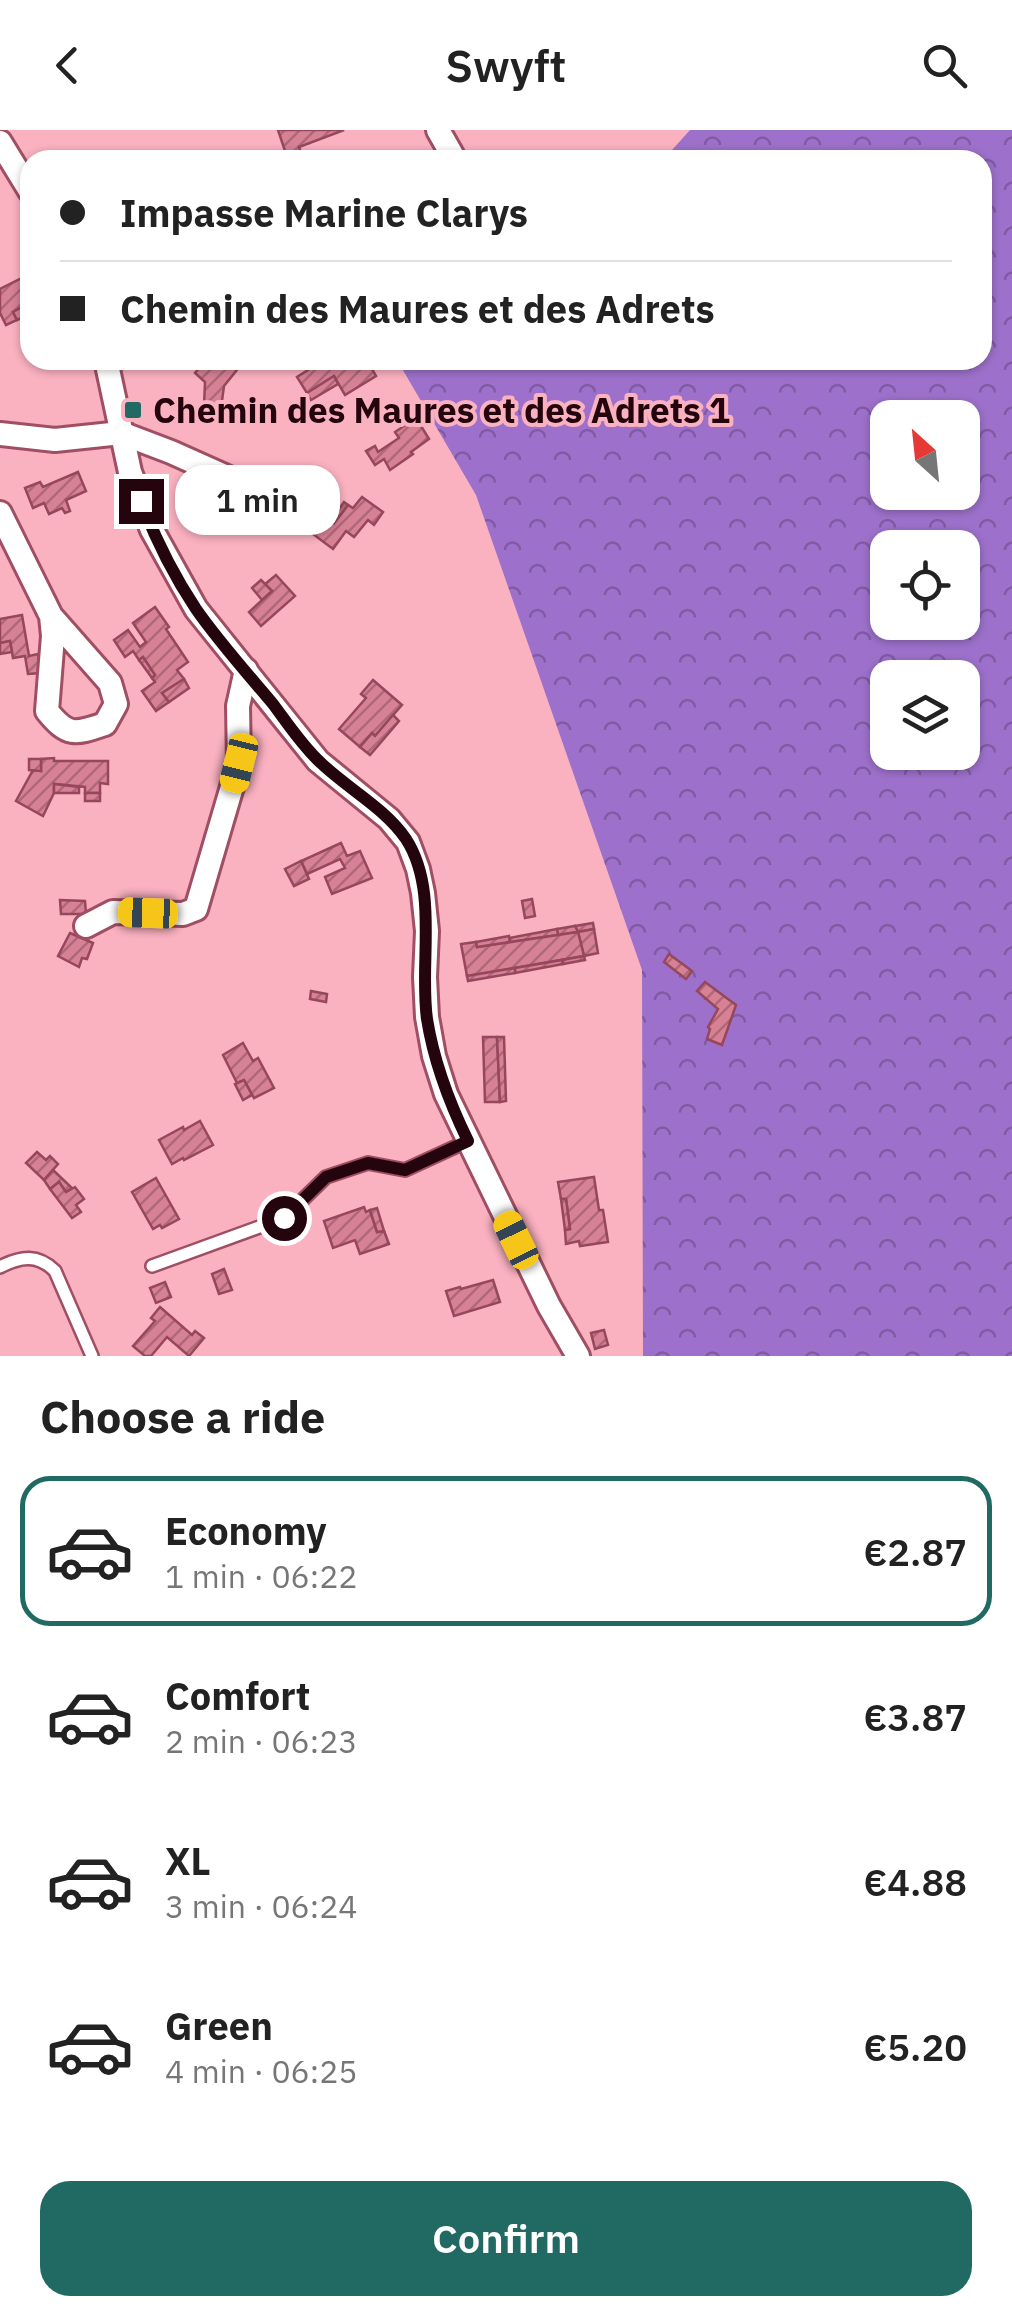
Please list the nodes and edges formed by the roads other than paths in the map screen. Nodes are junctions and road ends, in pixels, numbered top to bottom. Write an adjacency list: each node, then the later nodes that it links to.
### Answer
1 (0, 142): 2 (street)
2 (20, 175)
3 (108, 370): 4 (street)
4 (121, 432): 5 (street); 6 (street); 9 (street)
5 (0, 434)
6 (258, 491)
7 (0, 513): 8 (street)
8 (51, 616): 8 (street)
9 (246, 670): 10 (street); 11 (street)
10 (86, 926)
11 (468, 1141): 13 (lane); 15 (street)
12 (0, 1266): 14 (lane)
13 (152, 1266)
14 (92, 1356)
15 (578, 1356)

